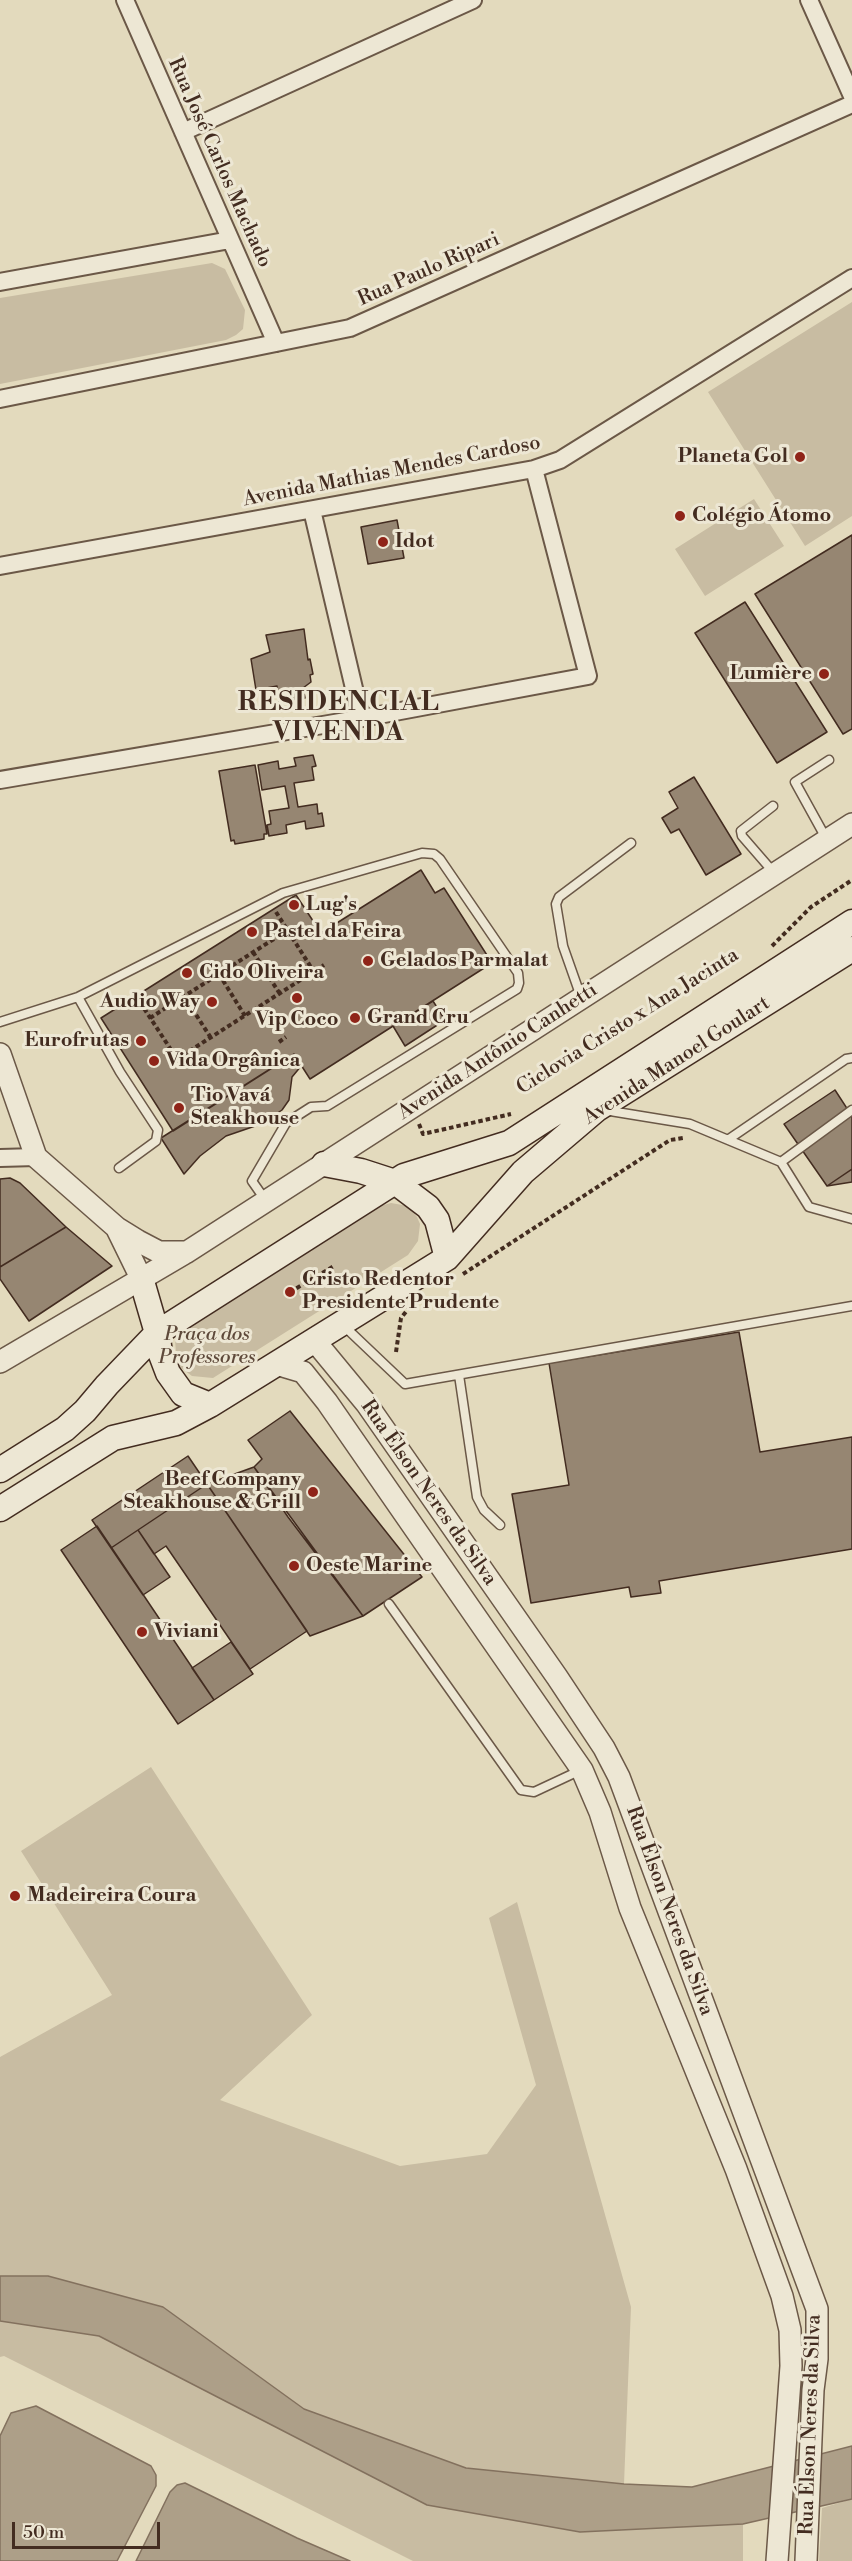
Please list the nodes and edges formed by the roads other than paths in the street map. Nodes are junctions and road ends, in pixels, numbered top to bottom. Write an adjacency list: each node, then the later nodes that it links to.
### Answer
1 (125, 0): 6 (street, Rua José Carlos Machado)
2 (473, 0): 6 (street)
3 (809, 0): 4 (street)
4 (852, 96)
5 (852, 104): 10 (street, Rua Paulo Ripari)
6 (183, 132): 7 (street, Rua José Carlos Machado)
7 (230, 240): 9 (street); 10 (street, Rua José Carlos Machado)
8 (852, 278): 12 (street, Avenida Mathias Mendes Cardoso)
9 (0, 282)
10 (276, 343): 11 (street, Rua Paulo Ripari)
11 (0, 399)
12 (534, 469): 13 (street, Avenida Mathias Mendes Cardoso); 15 (street)
13 (312, 510): 14 (street, Avenida Mathias Mendes Cardoso); 15 (street)
14 (0, 566)
15 (361, 718): 17 (street)
16 (829, 760): 20 (lane)
17 (0, 780)
18 (773, 806): 22 (lane)
19 (852, 824): 20 (street, Avenida Antônio Canhetti)
20 (827, 840): 22 (street, Avenida Antônio Canhetti)
21 (631, 843): 26 (lane)
22 (776, 874): 26 (street, Avenida Antônio Canhetti)
23 (852, 922): 38 (main road, Avenida Manoel Goulart)
24 (852, 949): 30 (main road, Avenida Manoel Goulart)
25 (78, 998): 27 (lane); 37 (lane); 39 (lane)
26 (582, 998): 36 (street, Avenida Antônio Canhetti)
27 (0, 1022)
28 (0, 1054): 33 (street)
29 (852, 1058): 32 (lane)
30 (597, 1109): 32 (lane); 43 (main road, Avenida Manoel Goulart)
31 (852, 1110): 35 (lane)
32 (729, 1139): 35 (lane)
33 (36, 1157): 34 (street); 41 (street)
34 (0, 1158)
35 (781, 1162): 40 (lane)
36 (324, 1164): 38 (main road); 39 (street, Avenida Antônio Canhetti)
37 (119, 1167)
38 (395, 1182): 43 (main road); 47 (main road, Avenida Manoel Goulart)
39 (266, 1202): 42 (street, Avenida Antônio Canhetti)
40 (852, 1219)
41 (117, 1228): 42 (street); 44 (street)
42 (187, 1252): 44 (street, Avenida Antônio Canhetti)
43 (451, 1268): 46 (main road, Avenida Manoel Goulart)
44 (141, 1278): 47 (main road); 49 (street, Avenida Antônio Canhetti)
45 (852, 1305): 51 (lane)
46 (341, 1323): 48 (main road, Avenida Manoel Goulart); 51 (lane)
47 (157, 1333): 52 (main road); 53 (main road, Avenida Manoel Goulart)
48 (314, 1340): 50 (main road, Avenida Manoel Goulart); 56 (street, Rua Élson Neres da Silva)
49 (0, 1362)
50 (276, 1364): 52 (main road, Avenida Manoel Goulart); 57 (street, Rua Élson Neres da Silva)
51 (459, 1375): 55 (lane)
52 (210, 1405): 54 (main road, Avenida Manoel Goulart)
53 (0, 1470)
54 (0, 1509)
55 (500, 1525)
56 (452, 1528): 57 (street); 61 (street, Rua Élson Neres da Silva)
57 (425, 1545): 59 (street, Rua Élson Neres da Silva)
58 (389, 1604): 59 (lane)
59 (582, 1770): 60 (street, Rua Élson Neres da Silva)
60 (777, 2561)
61 (806, 2561)

